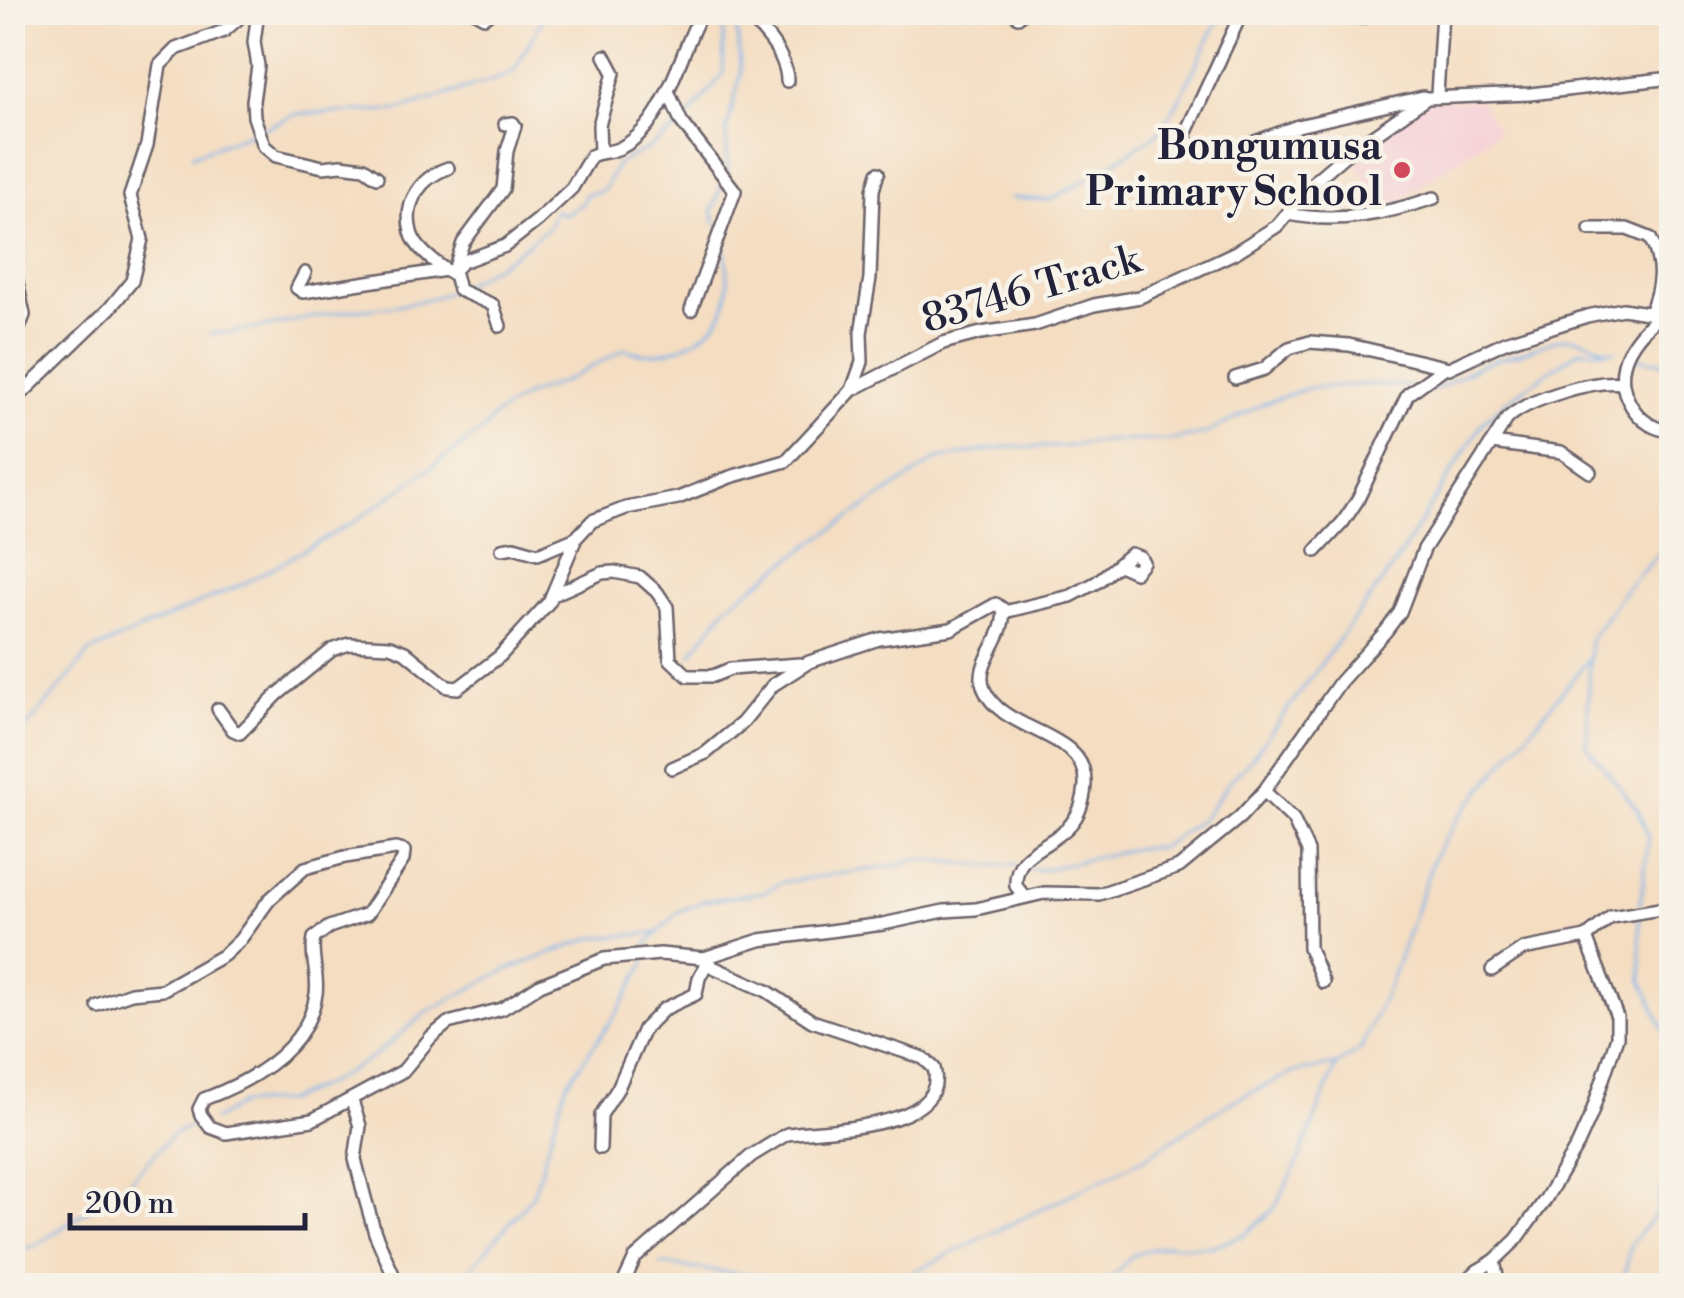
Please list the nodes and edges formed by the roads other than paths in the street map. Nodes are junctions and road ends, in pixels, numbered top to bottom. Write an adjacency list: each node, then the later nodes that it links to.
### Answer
1 (246, 12): 34 (street)
2 (258, 12): 19 (street)
3 (475, 12): 4 (street)
4 (491, 12)
5 (702, 12): 12 (street)
6 (737, 12): 11 (street)
7 (1242, 12): 13 (street)
8 (1442, 12): 13 (street)
9 (605, 56): 15 (street)
10 (1672, 78): 13 (street)
11 (787, 81)
12 (668, 91): 15 (street); 26 (street)
13 (1432, 96): 21 (street, 83746 Track)
14 (505, 124): 23 (street)
15 (600, 152): 23 (street)
16 (12, 163): 29 (street)
17 (448, 168): 23 (street)
18 (878, 173): 33 (street)
19 (377, 177)
20 (1434, 198): 21 (street)
21 (1288, 214): 33 (street, 83746 Track)
22 (1590, 229): 27 (street)
23 (451, 272): 24 (street); 28 (street)
24 (305, 273)
25 (1672, 306): 27 (street)
26 (691, 310)
27 (1655, 314): 30 (street); 32 (street)
28 (500, 326)
29 (12, 346)
30 (1444, 368): 31 (street); 40 (street)
31 (1235, 378)
32 (1621, 383): 35 (street); 36 (street)
33 (852, 390): 38 (street, 83746 Track)
34 (12, 403)
35 (1672, 432)
36 (1492, 442): 37 (street); 47 (street)
37 (1590, 472)
38 (576, 538): 39 (street, 83746 Track); 42 (street)
39 (502, 549)
40 (1316, 551)
41 (1118, 565): 43 (street)
42 (552, 595): 44 (street); 45 (street)
43 (1004, 612): 44 (street); 48 (street)
44 (804, 664): 46 (street)
45 (218, 709)
46 (672, 768)
47 (1264, 792): 48 (street); 53 (street)
48 (1024, 896): 51 (street)
49 (1672, 907): 50 (street)
50 (1586, 937): 52 (street); 57 (street)
51 (706, 961): 55 (street); 56 (street); 59 (street)
52 (1492, 970)
53 (1322, 982)
54 (97, 1005): 55 (street)
55 (352, 1101): 58 (street)
56 (600, 1148)
57 (1494, 1261): 60 (street); 61 (street)
58 (398, 1286)
59 (622, 1286)
60 (1461, 1286)
61 (1499, 1286)

